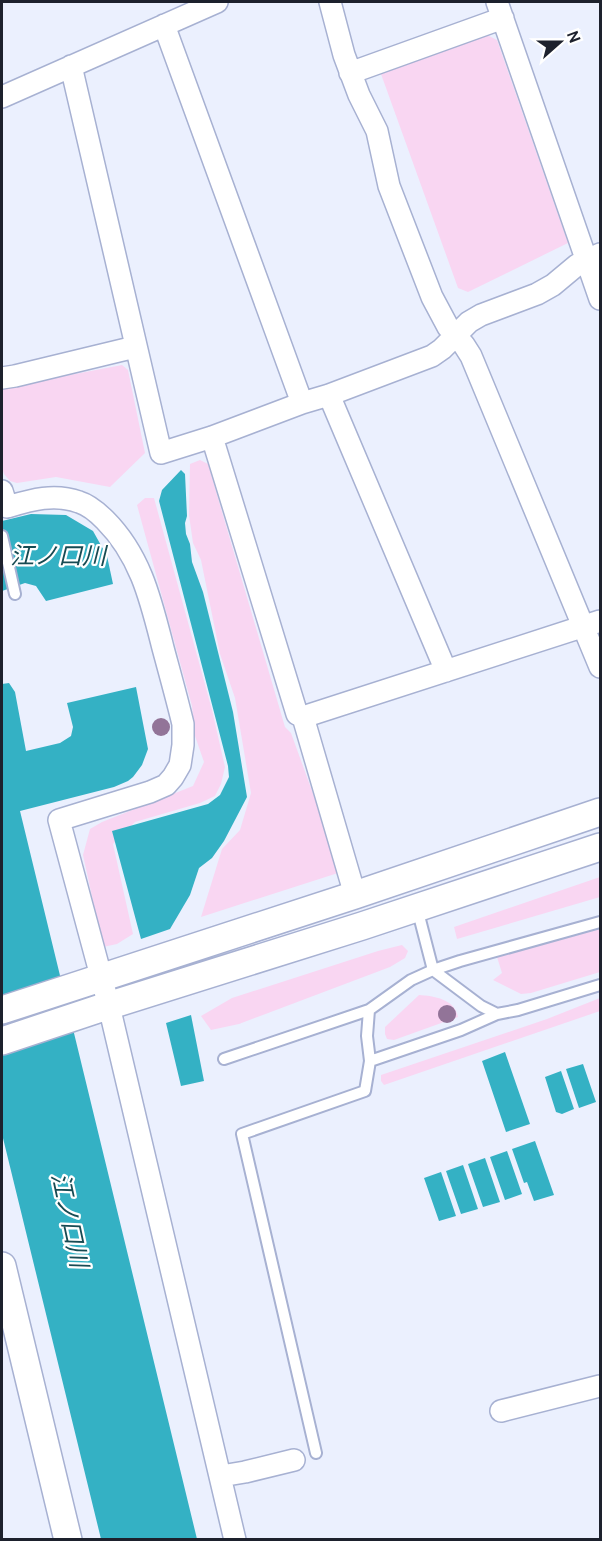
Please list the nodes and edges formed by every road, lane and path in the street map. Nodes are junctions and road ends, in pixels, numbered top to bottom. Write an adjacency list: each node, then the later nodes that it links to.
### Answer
1 (218, 2): 4 (street)
2 (330, 2): 6 (street)
3 (500, 10): 6 (street); 8 (street)
4 (165, 25): 5 (street); 14 (street)
5 (71, 66): 7 (street); 11 (street)
6 (350, 73): 10 (street)
7 (2, 97)
8 (594, 257): 9 (street); 10 (street)
9 (600, 300)
10 (455, 335): 13 (street); 19 (street)
11 (135, 347): 12 (street); 15 (street)
12 (2, 378)
13 (329, 395): 14 (street); 21 (street)
14 (302, 403): 15 (street)
15 (212, 436): 22 (street)
16 (3, 502): 29 (street)
17 (2, 536): 18 (lane)
18 (15, 594)
19 (592, 624): 20 (street); 21 (street)
20 (600, 667)
21 (446, 671): 22 (street)
22 (303, 717): 25 (street)
23 (600, 812): 25 (street)
24 (600, 847): 26 (street)
25 (355, 895): 29 (street)
26 (417, 907): 28 (lane); 31 (street)
27 (600, 922): 28 (lane)
28 (433, 970): 33 (lane); 34 (lane)
29 (96, 979): 31 (street); 32 (street)
30 (600, 985): 34 (lane)
31 (103, 1008): 35 (street); 44 (street)
32 (2, 1010)
33 (369, 1010): 36 (lane); 37 (lane)
34 (497, 1014): 37 (lane)
35 (2, 1041)
36 (224, 1059)
37 (370, 1062): 42 (lane)
38 (2, 1266): 39 (street)
39 (7, 1310): 45 (street)
40 (600, 1386): 41 (street)
41 (501, 1410)
42 (316, 1453)
43 (294, 1460): 44 (street)
44 (221, 1476): 46 (street)
45 (68, 1539)
46 (235, 1539)

